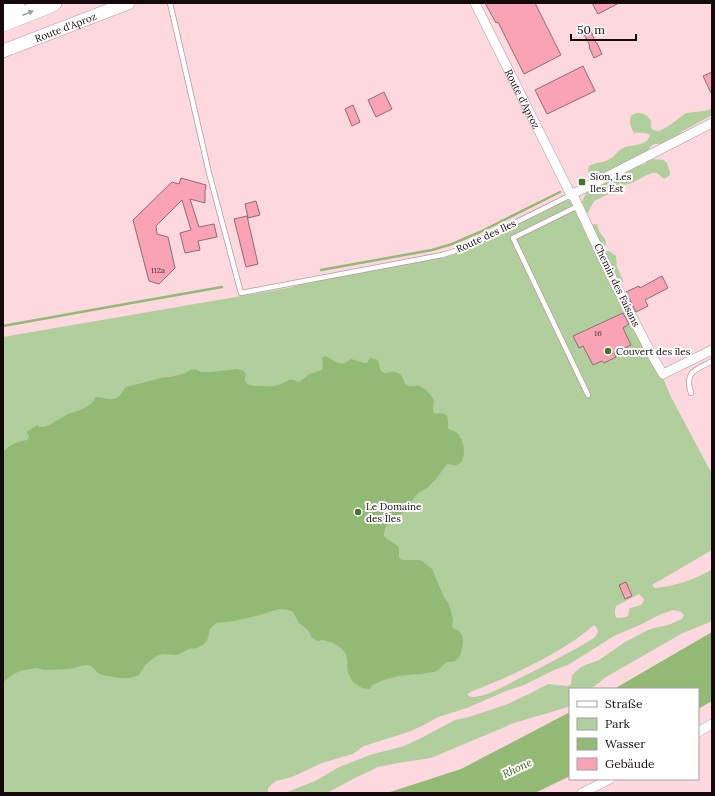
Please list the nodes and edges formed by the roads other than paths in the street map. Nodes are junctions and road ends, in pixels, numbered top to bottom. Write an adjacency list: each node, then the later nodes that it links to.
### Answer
1 (16, 3): 6 (highway)
2 (53, 3): 7 (highway, one-way to 2)
3 (128, 3): 8 (street, Route d'Aproz)
4 (170, 3): 10 (lane, Route des Iles)
5 (475, 3): 10 (street, Route d'Aproz)
6 (3, 8)
7 (3, 23)
8 (3, 51)
9 (712, 123): 10 (street, Route des Iles)
10 (572, 195): 11 (street, Chemin des Faisans)
11 (578, 206): 12 (street, Chemin des Faisans); 15 (lane)
12 (712, 350)
13 (712, 361): 14 (lane)
14 (691, 393)
15 (588, 395)
16 (712, 724): 17 (street)
17 (699, 731)
18 (608, 780): 19 (street)
19 (582, 793)

